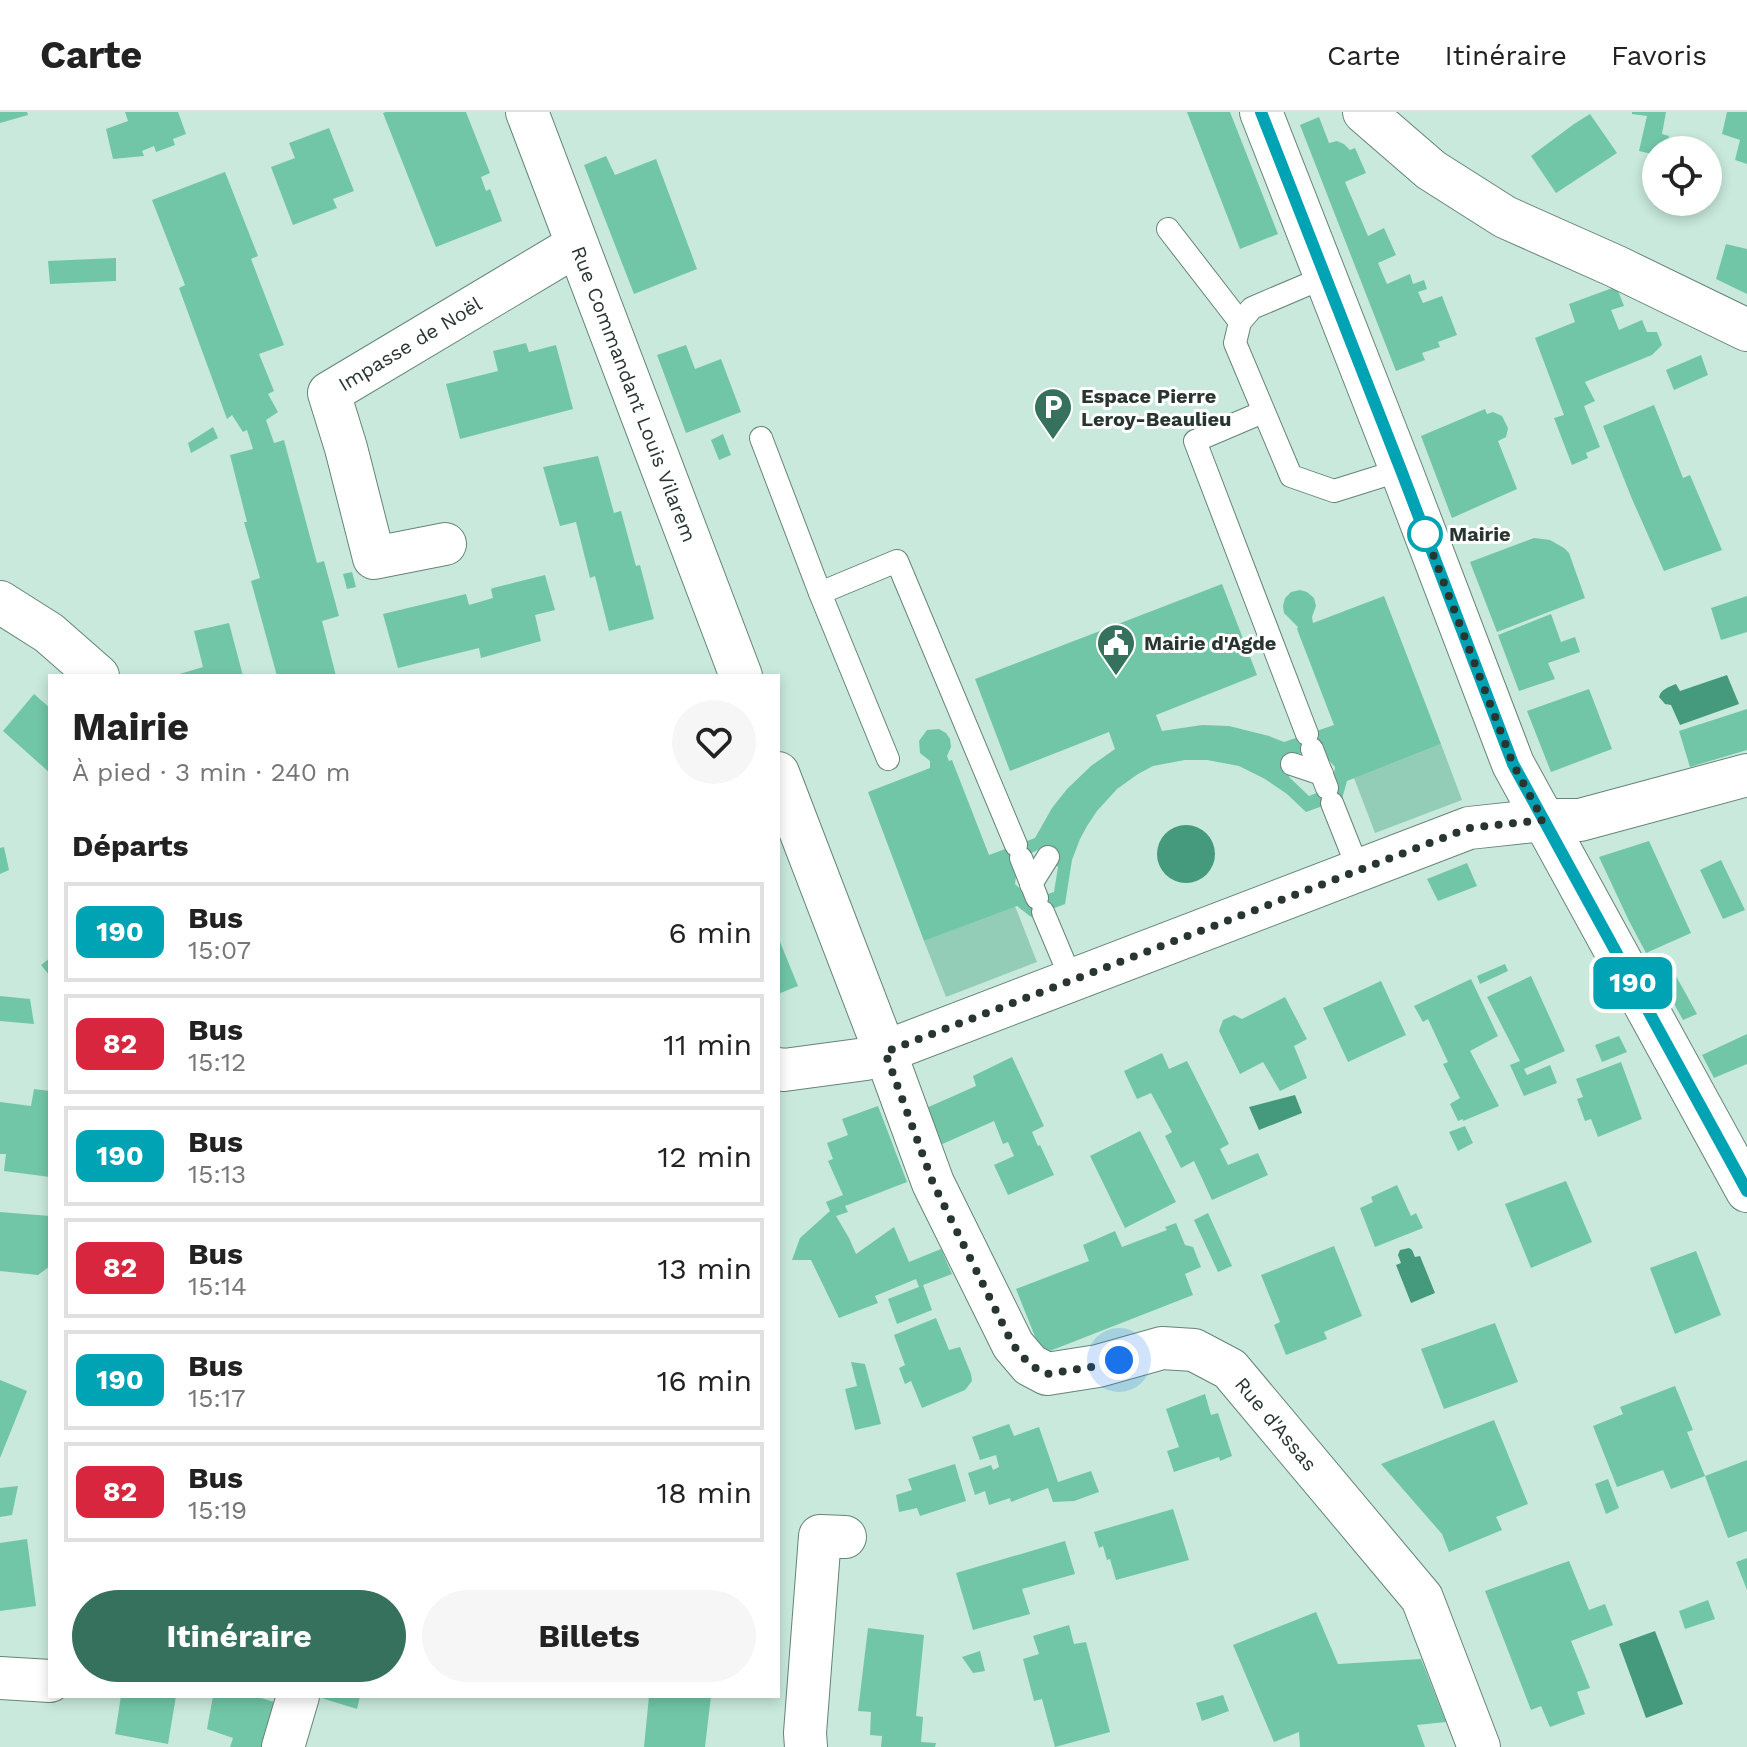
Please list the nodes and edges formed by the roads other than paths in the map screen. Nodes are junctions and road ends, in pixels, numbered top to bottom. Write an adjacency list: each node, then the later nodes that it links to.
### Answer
1 (527, 112): 5 (street, Rue Commandant Louis Vilarem)
2 (1261, 112): 6 (street)
3 (1364, 112): 8 (street)
4 (1168, 229): 7 (lane)
5 (577, 245): 12 (street, Impasse de Noël); 16 (street, Rue Commandant Louis Vilarem)
6 (1325, 277): 7 (lane); 11 (street)
7 (1240, 322): 9 (lane)
8 (1747, 330)
9 (1263, 412): 11 (lane); 21 (lane)
10 (761, 438): 13 (lane)
11 (1401, 470): 22 (street)
12 (445, 544)
13 (820, 593): 17 (lane); 25 (lane)
14 (0, 602): 15 (street)
15 (96, 674)
16 (740, 674)
17 (888, 759)
18 (1292, 764): 21 (lane)
19 (1747, 775): 22 (street)
20 (780, 778): 27 (street)
21 (1327, 788): 24 (lane)
22 (1543, 820): 24 (street); 29 (street)
23 (1048, 857): 25 (lane)
24 (1359, 871): 26 (street)
25 (1037, 898): 26 (lane)
26 (1072, 981): 27 (street)
27 (885, 1052): 28 (street); 36 (street, Rue d'Assas)
28 (780, 1069)
29 (1747, 1191)
30 (845, 1537): 35 (street)
31 (0, 1678): 32 (street)
32 (48, 1681)
33 (297, 1698): 34 (street)
34 (283, 1747)
35 (806, 1747)
36 (1479, 1747)

